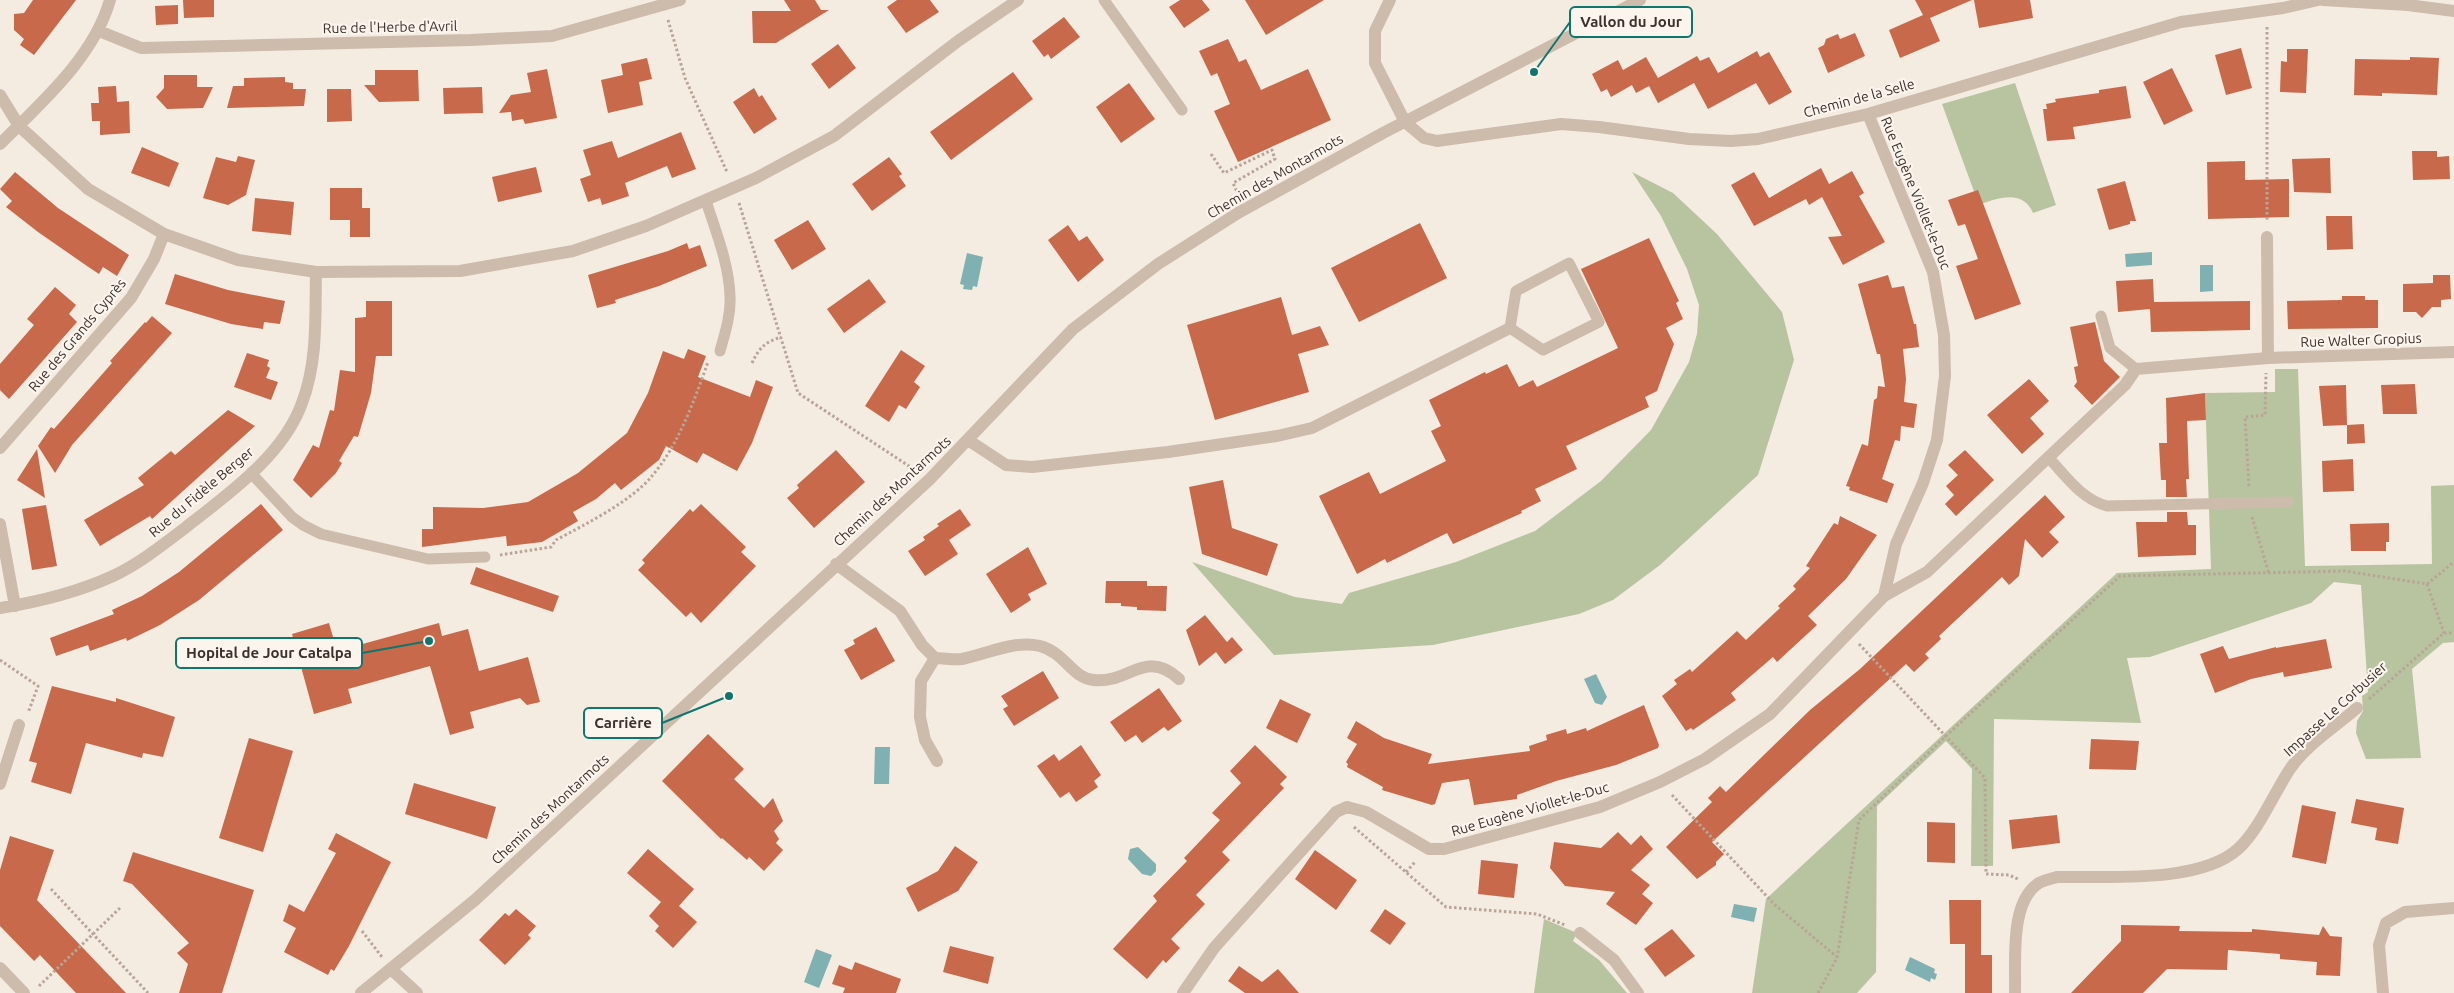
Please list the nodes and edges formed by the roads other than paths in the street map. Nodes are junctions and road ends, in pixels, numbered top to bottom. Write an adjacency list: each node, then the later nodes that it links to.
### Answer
1 (110, 0): 10 (street)
2 (680, 0): 10 (street, Rue de l'Herbe d'Avril)
3 (1018, 0): 17 (street)
4 (1104, 0): 12 (lane)
5 (1390, 0): 14 (street)
6 (1640, 0): 14 (street, Chemin des Montarmots)
7 (2318, 0): 13 (street, Chemin de la Selle)
8 (2323, 0): 9 (street)
9 (2454, 11)
10 (99, 31): 15 (street)
11 (0, 95): 15 (street)
12 (1182, 110)
13 (1868, 114): 14 (street, Chemin de la Selle); 35 (street, Rue Eugène Viollet-le-Duc)
14 (1405, 122): 27 (street, Chemin des Montarmots)
15 (19, 126): 16 (street); 18 (street)
16 (0, 144)
17 (706, 201): 20 (street); 23 (lane)
18 (164, 234): 20 (street); 28 (street, Rue des Grands Cyprès)
19 (2267, 237): 25 (street)
20 (316, 272): 30 (street, Rue du Fidèle Berger)
21 (2101, 316): 26 (lane)
22 (1510, 328): 22 (lane); 27 (street, Chemin des Montarmots)
23 (720, 350)
24 (2454, 352): 25 (street, Rue Walter Gropius)
25 (2266, 358): 26 (street, Rue Walter Gropius)
26 (2136, 369): 29 (street)
27 (968, 440): 34 (street, Chemin des Montarmots)
28 (0, 448)
29 (2048, 457): 31 (lane); 35 (street)
30 (251, 473): 33 (lane); 36 (street, Rue du Fidèle Berger)
31 (2289, 502)
32 (0, 524): 36 (street)
33 (485, 557)
34 (836, 564): 38 (street, Chemin des Montarmots); 47 (street, Chemin des Montarmots)
35 (1884, 596): 51 (street, Rue Eugène Viollet-le-Duc)
36 (15, 606): 37 (street, Rue du Fidèle Berger)
37 (0, 608)
38 (935, 658): 39 (street); 42 (street)
39 (1179, 679)
40 (2358, 708): 53 (street, Impasse Le Corbusier)
41 (19, 725): 43 (street)
42 (937, 761)
43 (0, 784)
44 (2454, 908): 54 (street)
45 (1580, 933): 52 (street)
46 (0, 968): 48 (street)
47 (391, 969): 49 (street, Chemin des Montarmots); 50 (street)
48 (24, 993)
49 (361, 993)
50 (417, 993)
51 (1183, 993)
52 (1638, 993)
53 (2015, 993)
54 (2382, 993)

